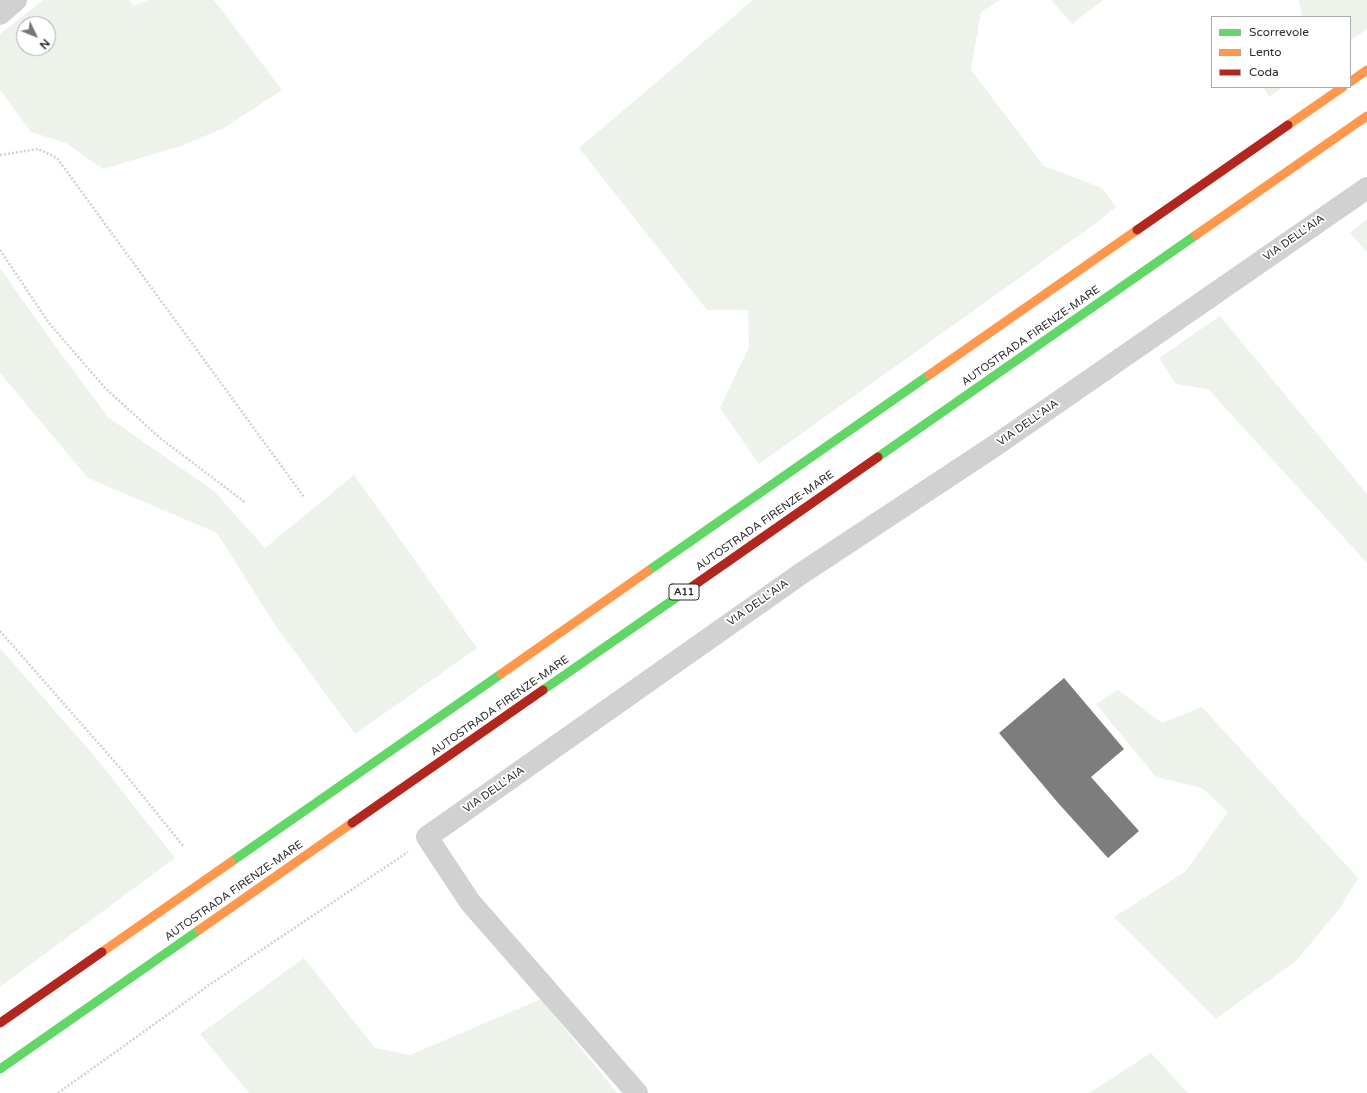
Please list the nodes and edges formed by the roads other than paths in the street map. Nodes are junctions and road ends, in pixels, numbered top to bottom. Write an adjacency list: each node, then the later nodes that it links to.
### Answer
1 (16, 0): 2 (street)
2 (0, 14)
3 (1367, 70): 4 (highway)
4 (1351, 81)
5 (1342, 88): 8 (highway)
6 (1367, 116): 9 (highway, AUTOSTRADA FIRENZE-MARE / A11)
7 (1367, 188): 10 (street, VIA DELL'AIA)
8 (0, 1023)
9 (0, 1069)
10 (638, 1093)

